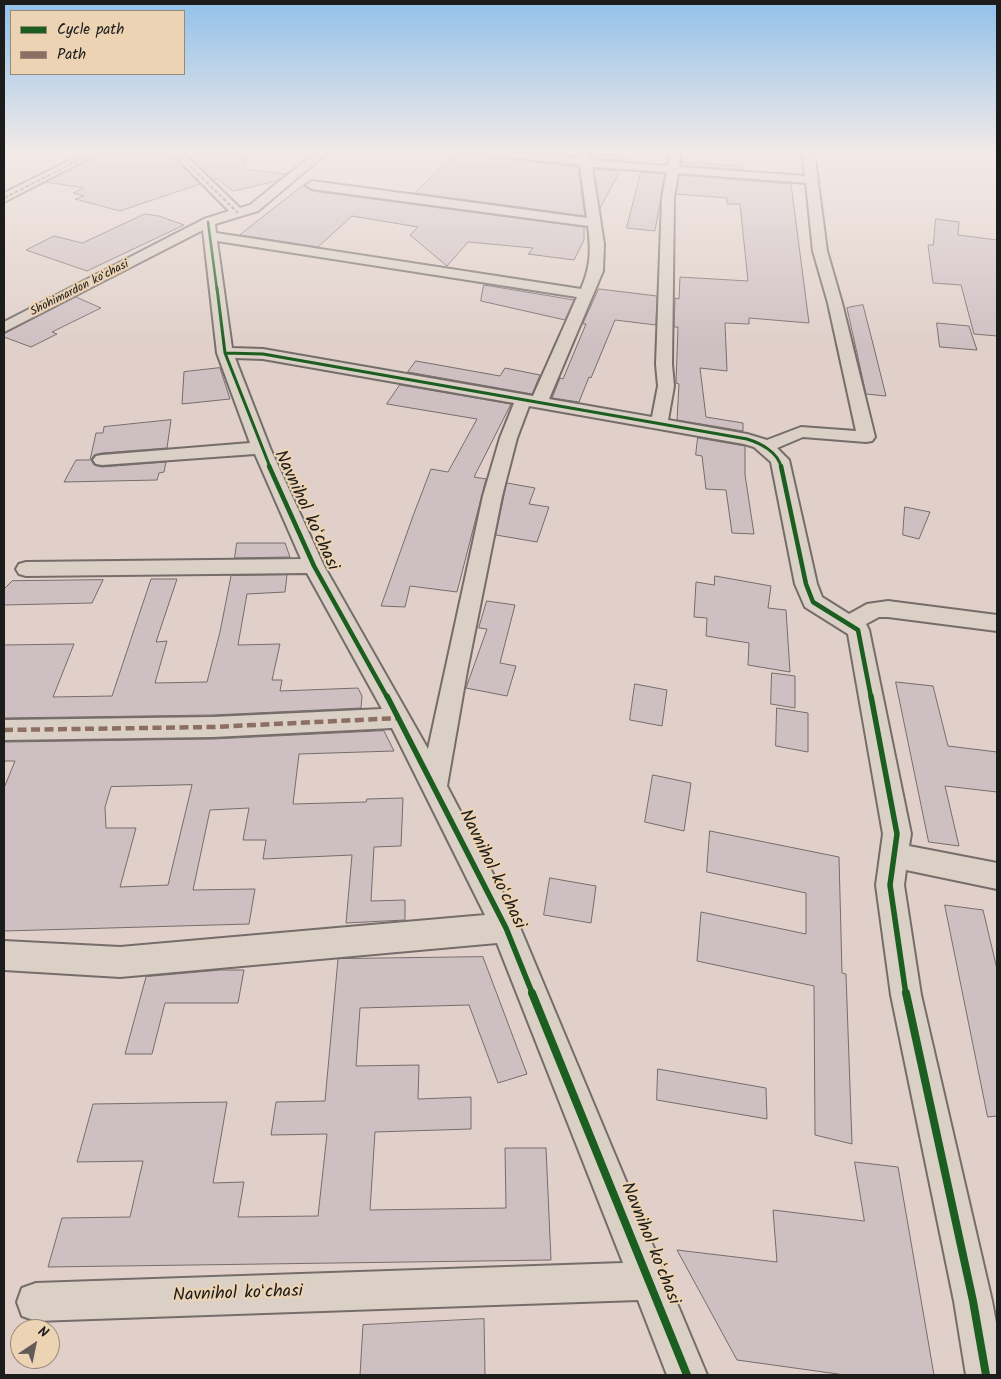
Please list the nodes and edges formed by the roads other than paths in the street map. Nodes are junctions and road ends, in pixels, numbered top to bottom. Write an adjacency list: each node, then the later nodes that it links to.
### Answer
1 (232, 216): 7 (street, Shohimardon koʻchasi)
2 (545, 216): 6 (street)
3 (594, 216): 6 (street)
4 (668, 216): 12 (street)
5 (816, 216): 13 (street)
6 (595, 223): 8 (street)
7 (209, 229): 8 (street); 9 (street, Shohimardon koʻchasi); 10 (street)
8 (587, 294): 11 (street)
9 (4, 328)
10 (225, 353): 11 (street); 14 (street)
11 (530, 402): 12 (street); 22 (street)
12 (659, 424): 13 (street)
13 (765, 447): 19 (street)
14 (261, 448): 15 (street, Navnihol koʻchasi); 16 (street, Navnihol koʻchasi)
15 (102, 460)
16 (314, 566): 17 (street, Navnihol koʻchasi); 20 (street, Navnihol koʻchasi)
17 (26, 569)
18 (997, 623): 19 (street)
19 (848, 624): 23 (street)
20 (399, 718): 21 (street); 22 (street, Navnihol koʻchasi)
21 (4, 730)
22 (434, 786): 25 (street, Navnihol koʻchasi)
23 (895, 855): 24 (street); 29 (street)
24 (997, 876)
25 (506, 928): 26 (street, Navnihol koʻchasi); 27 (street, Navnihol koʻchasi)
26 (4, 956)
27 (649, 1281): 28 (street, Navnihol koʻchasi); 30 (street, Navnihol koʻchasi)
28 (36, 1302)
29 (987, 1328): 31 (street)
30 (688, 1375)
31 (986, 1375)

